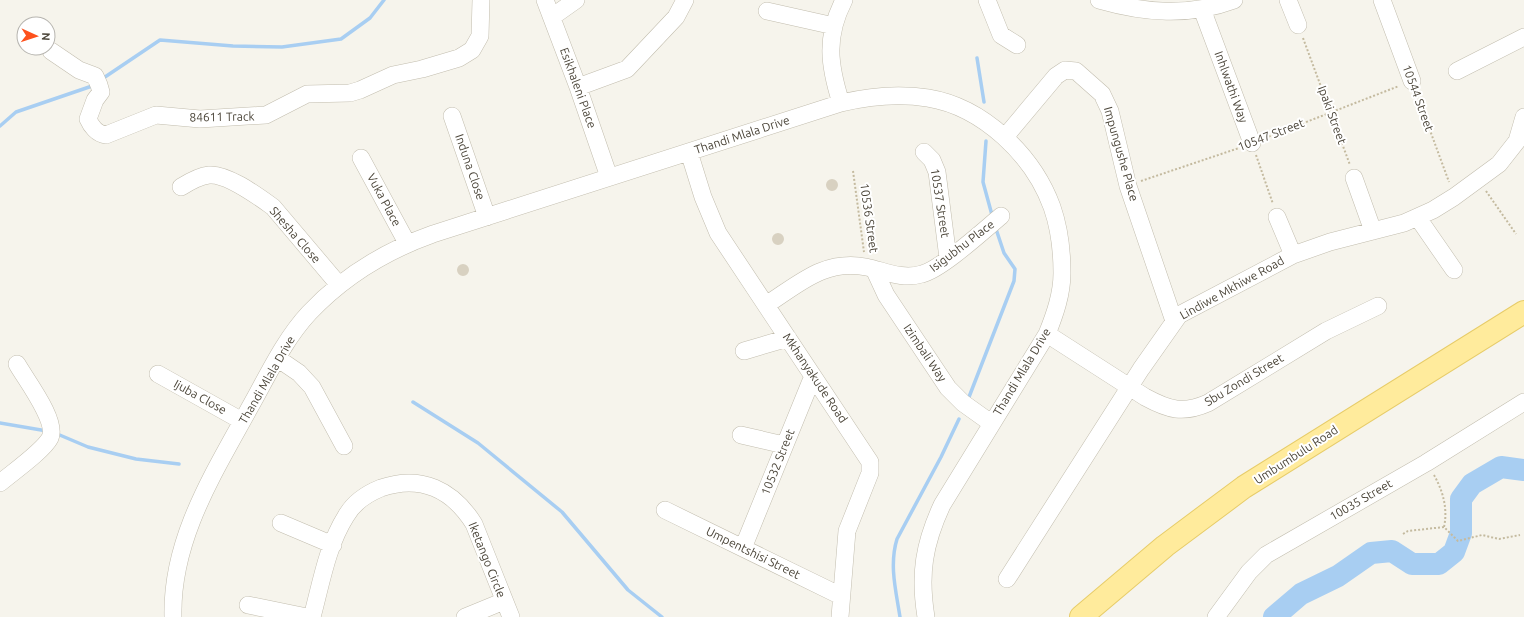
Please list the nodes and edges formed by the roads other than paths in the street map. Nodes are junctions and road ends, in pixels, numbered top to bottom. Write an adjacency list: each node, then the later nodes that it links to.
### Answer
1 (481, 0): 18 (street, 84611 Track)
2 (545, 0): 13 (street, Esikhaleni Place)
3 (576, 0): 13 (street)
4 (685, 0): 21 (street)
5 (844, 0): 14 (street)
6 (987, 0): 17 (street)
7 (1099, 0): 11 (street)
8 (1234, 0): 11 (street)
9 (1288, 0): 15 (street)
10 (1382, 0): 20 (street, 10544 Street)
11 (1202, 9): 26 (street, Inhlwathi Way)
12 (767, 11): 14 (street)
13 (552, 17): 21 (street, Esikhaleni Place)
14 (834, 26): 22 (street)
15 (1298, 26)
16 (1524, 37): 19 (street)
17 (1017, 45)
18 (56, 54)
19 (1457, 71)
20 (1412, 81)
21 (578, 87): 31 (street, Esikhaleni Place)
22 (841, 103): 25 (street, Thandi Mlala Drive); 28 (street, Thandi Mlala Drive)
23 (452, 116): 35 (street, Induna Close)
24 (1524, 117): 27 (street, Lindiwe Mkhiwe Road)
25 (1005, 137): 48 (street, Impungushe Place); 49 (street, Thandi Mlala Drive)
26 (1252, 143)
27 (1520, 143): 37 (street, Lindiwe Mkhiwe Road)
28 (689, 152): 31 (street, Thandi Mlala Drive); 45 (street, Mkhanyakude Road)
29 (924, 152): 41 (street, 10537 Street)
30 (361, 158): 39 (street, Vuka Place)
31 (610, 177): 35 (street, Thandi Mlala Drive)
32 (1354, 178): 38 (street)
33 (180, 187): 44 (street, Shesha Close)
34 (1001, 216): 41 (street, Isigubhu Place)
35 (487, 217): 39 (street, Thandi Mlala Drive)
36 (1277, 217): 40 (street)
37 (1418, 218): 38 (street, Lindiwe Mkhiwe Road); 43 (street)
38 (1373, 231): 40 (street, Lindiwe Mkhiwe Road)
39 (407, 243): 44 (street, Thandi Mlala Drive)
40 (1293, 255): 48 (street, Lindiwe Mkhiwe Road)
41 (948, 258): 42 (street, Isigubhu Place)
42 (870, 268): 45 (street, Isigubhu Place); 59 (street, Izimbali Way)
43 (1454, 270)
44 (339, 285): 52 (street, Thandi Mlala Drive)
45 (766, 305): 50 (street, Mkhanyakude Road)
46 (1378, 306): 56 (street, Sbu Zondi Street)
47 (1524, 312): 79 (main road, Umbumbulu Road)
48 (1174, 321): 56 (street, Lindiwe Mkhiwe Road)
49 (1047, 334): 56 (street, Sbu Zondi Street); 59 (street, Thandi Mlala Drive)
50 (788, 338): 51 (street); 55 (street, Mkhanyakude Road)
51 (744, 351)
52 (277, 358): 58 (street, Thandi Mlala Drive); 62 (street)
53 (17, 364): 63 (street)
54 (158, 374): 58 (street, Ijuba Close)
55 (813, 376): 61 (street, 10532 Street); 69 (street, Mkhanyakude Road)
56 (1130, 388): 68 (street, Lindiwe Mkhiwe Road)
57 (1524, 402): 80 (street, 10035 Street)
58 (242, 421): 72 (street, Thandi Mlala Drive)
59 (991, 423): 78 (street, Thandi Mlala Drive)
60 (741, 435): 61 (street)
61 (784, 445): 67 (street, 10532 Street)
62 (344, 446)
63 (0, 483)
64 (665, 510): 67 (street, Umpentshisi Street)
65 (280, 522): 66 (street)
66 (333, 545): 70 (street, Iketango Circle); 74 (street, Iketango Circle)
67 (743, 548): 69 (street, Umpentshisi Street)
68 (1007, 579)
69 (841, 596): 77 (street, Mkhanyakude Road)
70 (504, 601): 75 (street); 76 (street, Iketango Circle)
71 (248, 605): 73 (street)
72 (173, 617)
73 (307, 617)
74 (312, 617)
75 (465, 617)
76 (511, 617)
77 (840, 617)
78 (926, 617)
79 (1081, 617)
80 (1216, 617)

